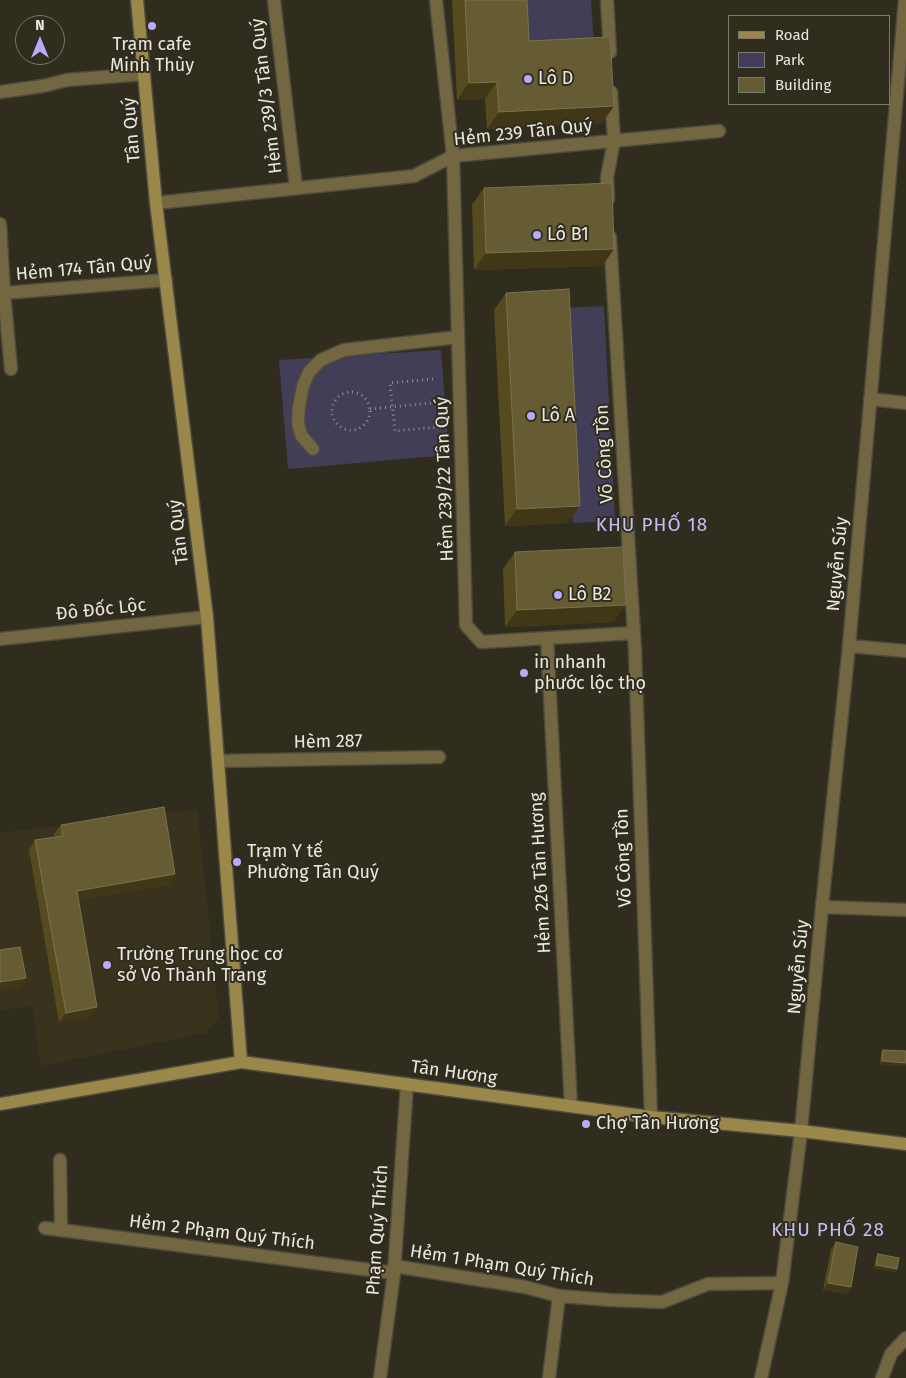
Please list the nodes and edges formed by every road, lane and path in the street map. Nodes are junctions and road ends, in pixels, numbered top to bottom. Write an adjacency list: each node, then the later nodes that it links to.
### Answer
1 (138, 0): 8 (street, Tân Quý)
2 (274, 0): 13 (street, Hẻm 239/3 Tân Quý)
3 (436, 0): 12 (street)
4 (607, 0): 11 (street)
5 (905, 0): 6 (street, Nguyễn Súy)
6 (903, 52): 7 (street, Nguyễn Súy)
7 (894, 72): 23 (street, Nguyễn Súy)
8 (144, 74): 9 (street); 14 (street, Tân Quý)
9 (0, 92)
10 (719, 131): 11 (street, Hẻm 239 Tân Quý)
11 (614, 141): 12 (street, Hẻm 239 Tân Quý); 15 (street)
12 (453, 156): 13 (street, Hẻm 239 Tân Quý); 20 (street, Hẻm 239/22 Tân Quý)
13 (296, 188): 14 (street, Hẻm 239 Tân Quý)
14 (156, 203): 18 (street, Tân Quý)
15 (608, 207)
16 (0, 224): 19 (street, Hẻm 174 Tân Quý)
17 (610, 227): 31 (street, Võ Công Tồn)
18 (166, 280): 19 (street, Hẻm 174 Tân Quý); 30 (street, Tân Quý)
19 (4, 293): 21 (street, Hẻm 174 Tân Quý)
20 (458, 337): 24 (street, Hẻm 239/22 Tân Quý); 29 (street)
21 (11, 369)
22 (433, 380): 26 (path)
23 (870, 399): 25 (street); 34 (street, Nguyễn Súy)
24 (460, 400): 26 (path); 32 (street, Hẻm 239/22 Tân Quý)
25 (906, 403)
26 (392, 407): 27 (path); 28 (path)
27 (370, 409): 27 (path)
28 (438, 427)
29 (313, 449)
30 (206, 616): 33 (street, Đô Đốc Lộc); 37 (street, Tân Quý)
31 (634, 634): 32 (street, Hẻm 239/22 Tân Quý); 44 (street, Võ Công Tồn)
32 (547, 638): 43 (street, Hẻm 226 Tân Hương)
33 (0, 639)
34 (849, 646): 35 (street); 38 (street, Nguyễn Súy)
35 (906, 651)
36 (439, 757): 37 (street, Hèm 287)
37 (218, 761): 40 (street, Tân Quý)
38 (822, 907): 39 (street); 45 (street, Nguyễn Súy)
39 (906, 910)
40 (241, 1062): 41 (street, Tân Hương); 42 (street, Tân Hương)
41 (407, 1084): 43 (street, Tân Hương); 50 (street, Phạm Quý Thích)
42 (0, 1104)
43 (571, 1106): 44 (street, Tân Hương)
44 (651, 1117): 45 (street, Tân Hương)
45 (801, 1131): 46 (street, Tân Hương); 51 (street, Nguyễn Súy)
46 (906, 1144)
47 (60, 1160): 49 (street)
48 (45, 1228): 49 (street, Hẻm 2 Phạm Quý Thích)
49 (61, 1230): 50 (street, Hẻm 2 Phạm Quý Thích)
50 (394, 1270): 52 (street, Hẻm 1 Phạm Quý Thích); 54 (street, Phạm Quý Thích)
51 (782, 1283): 52 (street, Hẻm 1 Phạm Quý Thích); 56 (street, Nguyễn Súy)
52 (558, 1296): 55 (street)
53 (906, 1338): 57 (street)
54 (380, 1378)
55 (549, 1378)
56 (761, 1378)
57 (882, 1378)

